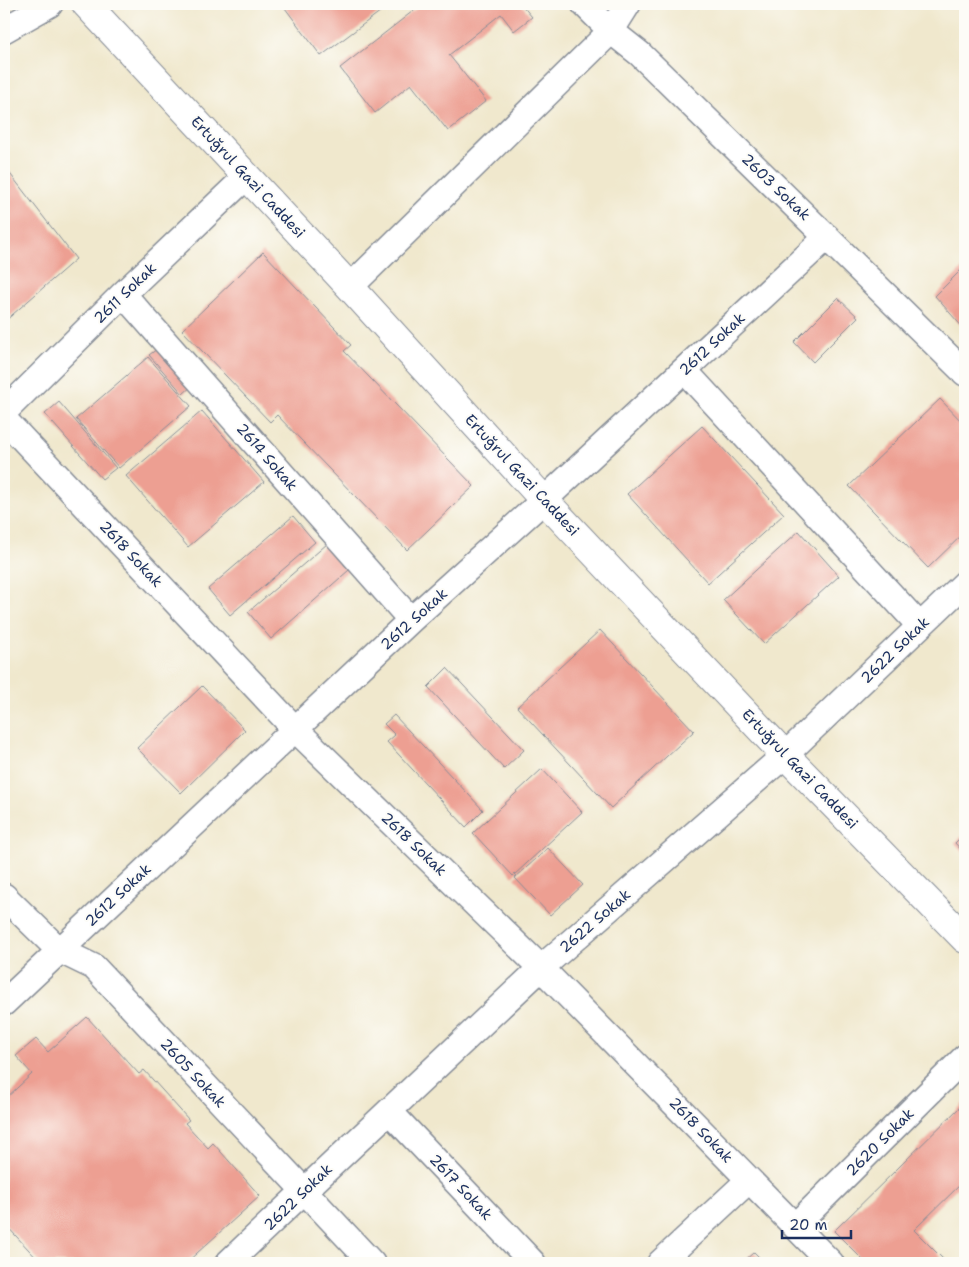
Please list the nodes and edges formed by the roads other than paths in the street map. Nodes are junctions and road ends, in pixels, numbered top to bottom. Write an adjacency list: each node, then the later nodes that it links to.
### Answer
1 (50, 4): 5 (street)
2 (86, 4): 7 (main road, Ertuğrul Gazi Caddesi)
3 (584, 4): 6 (street, 2603 Sokak)
4 (628, 4): 6 (street)
5 (4, 30)
6 (611, 31): 8 (street, 2603 Sokak); 9 (street)
7 (247, 176): 9 (main road, Ertuğrul Gazi Caddesi); 10 (street, 2611 Sokak)
8 (827, 238): 11 (street, 2612 Sokak); 12 (street, 2603 Sokak)
9 (350, 287): 15 (main road, Ertuğrul Gazi Caddesi)
10 (123, 294): 13 (street, 2611 Sokak); 17 (street, 2614 Sokak)
11 (684, 370): 15 (street, 2612 Sokak); 18 (street)
12 (965, 373)
13 (4, 412)
14 (4, 419): 19 (street, 2618 Sokak)
15 (544, 500): 17 (street, 2612 Sokak); 20 (main road, Ertuğrul Gazi Caddesi)
16 (965, 583): 18 (street, 2622 Sokak)
17 (411, 620): 19 (street, 2612 Sokak)
18 (920, 626): 20 (street, 2622 Sokak)
19 (295, 728): 23 (street, 2612 Sokak); 24 (street, 2618 Sokak)
20 (785, 755): 22 (main road, Ertuğrul Gazi Caddesi); 24 (street, 2622 Sokak)
21 (4, 896): 23 (street, 2605 Sokak)
22 (965, 939)
23 (59, 950): 25 (street, 2612 Sokak); 29 (street, 2605 Sokak)
24 (541, 968): 27 (street, 2622 Sokak); 28 (street, 2618 Sokak)
25 (4, 1003)
26 (965, 1057): 30 (street, 2620 Sokak)
27 (389, 1111): 29 (street, 2622 Sokak); 33 (street, 2617 Sokak)
28 (749, 1180): 30 (street, 2618 Sokak); 34 (street)
29 (304, 1191): 31 (street, 2622 Sokak); 32 (street, 2605 Sokak)
30 (795, 1226): 35 (street, 2618 Sokak)
31 (228, 1263)
32 (372, 1263)
33 (533, 1263)
34 (660, 1263)
35 (831, 1263)

